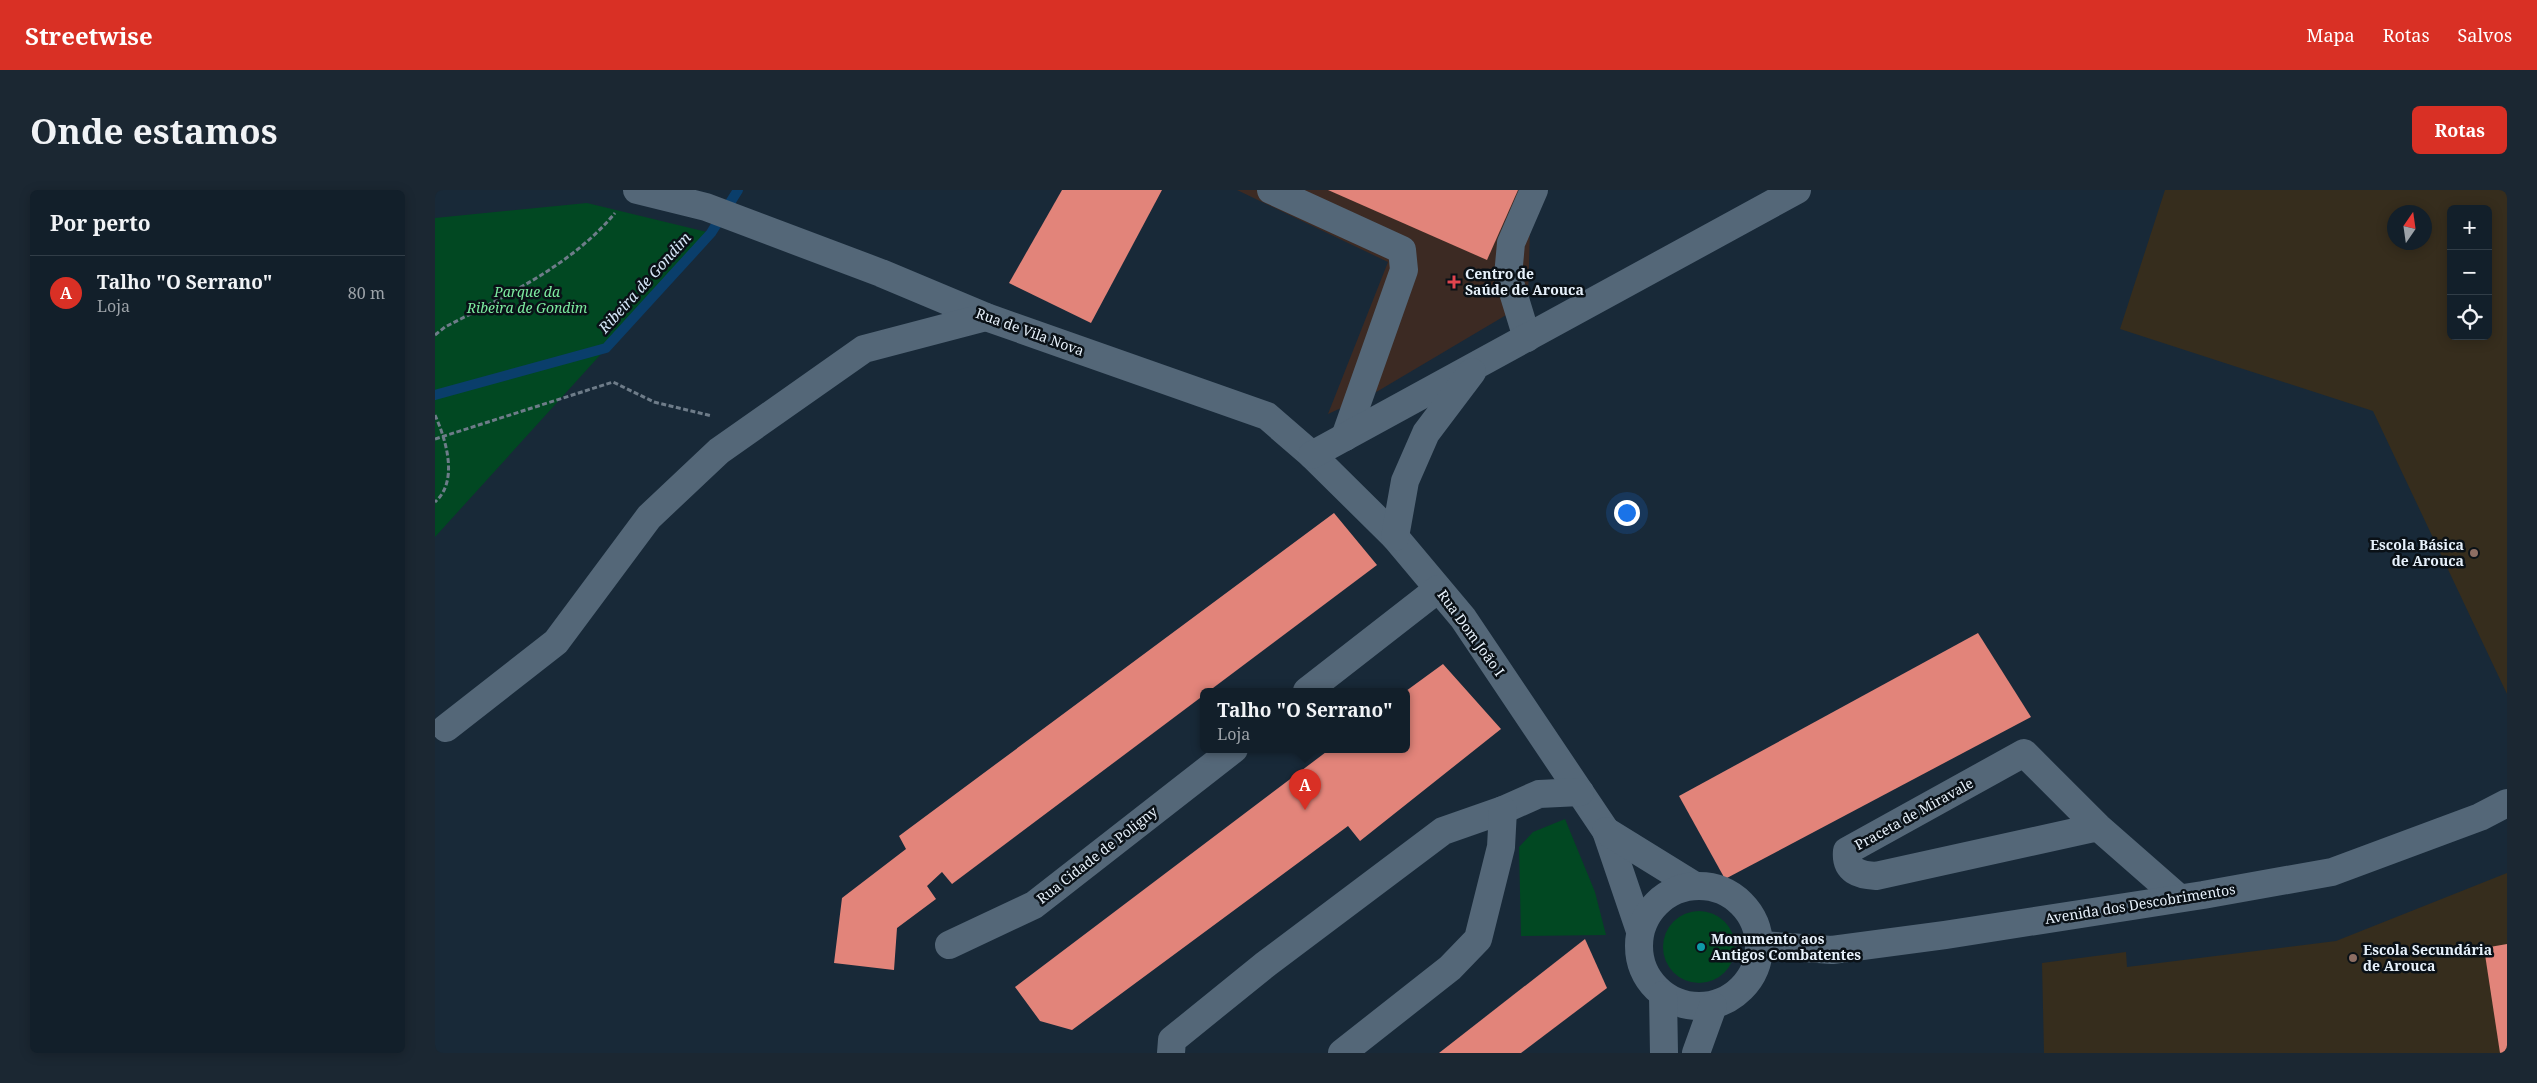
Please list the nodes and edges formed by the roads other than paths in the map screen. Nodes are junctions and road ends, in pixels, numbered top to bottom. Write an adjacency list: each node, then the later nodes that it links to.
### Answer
1 (637, 190): 5 (street, Rua de Vila Nova)
2 (1271, 190): 8 (street)
3 (1534, 190): 6 (street)
4 (1797, 190): 6 (street)
5 (986, 317): 9 (street, Rua de Vila Nova); 13 (street)
6 (1527, 338): 7 (street)
7 (1477, 365): 8 (street); 10 (street)
8 (1345, 437): 9 (street)
9 (1313, 455): 10 (street, Rua Dom João I)
10 (1395, 537): 11 (street, Rua Dom João I)
11 (1439, 589): 12 (street); 15 (street, Rua Dom João I)
12 (1311, 688)
13 (446, 728)
14 (1229, 753): 25 (street, Rua Cidade de Poligny)
15 (1556, 756): 16 (street, Rua Dom João I); 17 (street)
16 (1580, 792): 17 (street); 21 (street, Rua Dom João I)
17 (1539, 794): 19 (street)
18 (2507, 802): 23 (street, Avenida dos Descobrimentos)
19 (1503, 810): 29 (street); 30 (street)
20 (2099, 827): 20 (street, Praceta de Miravale); 23 (street, Praceta de Miravale)
21 (1606, 830): 22 (street, Rua Dom João I); 24 (street, Rua Dom João I)
22 (1695, 886): 24 (street, Rua Dom João I); 26 (street, Rua Dom João I)
23 (2179, 898): 26 (street, Avenida dos Descobrimentos)
24 (1640, 931): 27 (street, Rua Dom João I)
25 (949, 945)
26 (1761, 945): 28 (street, Rua Dom João I)
27 (1663, 995): 28 (street, Rua Dom João I); 31 (street)
28 (1713, 1006): 32 (street)
29 (1171, 1053)
30 (1342, 1053)
31 (1665, 1053)
32 (1696, 1053)

